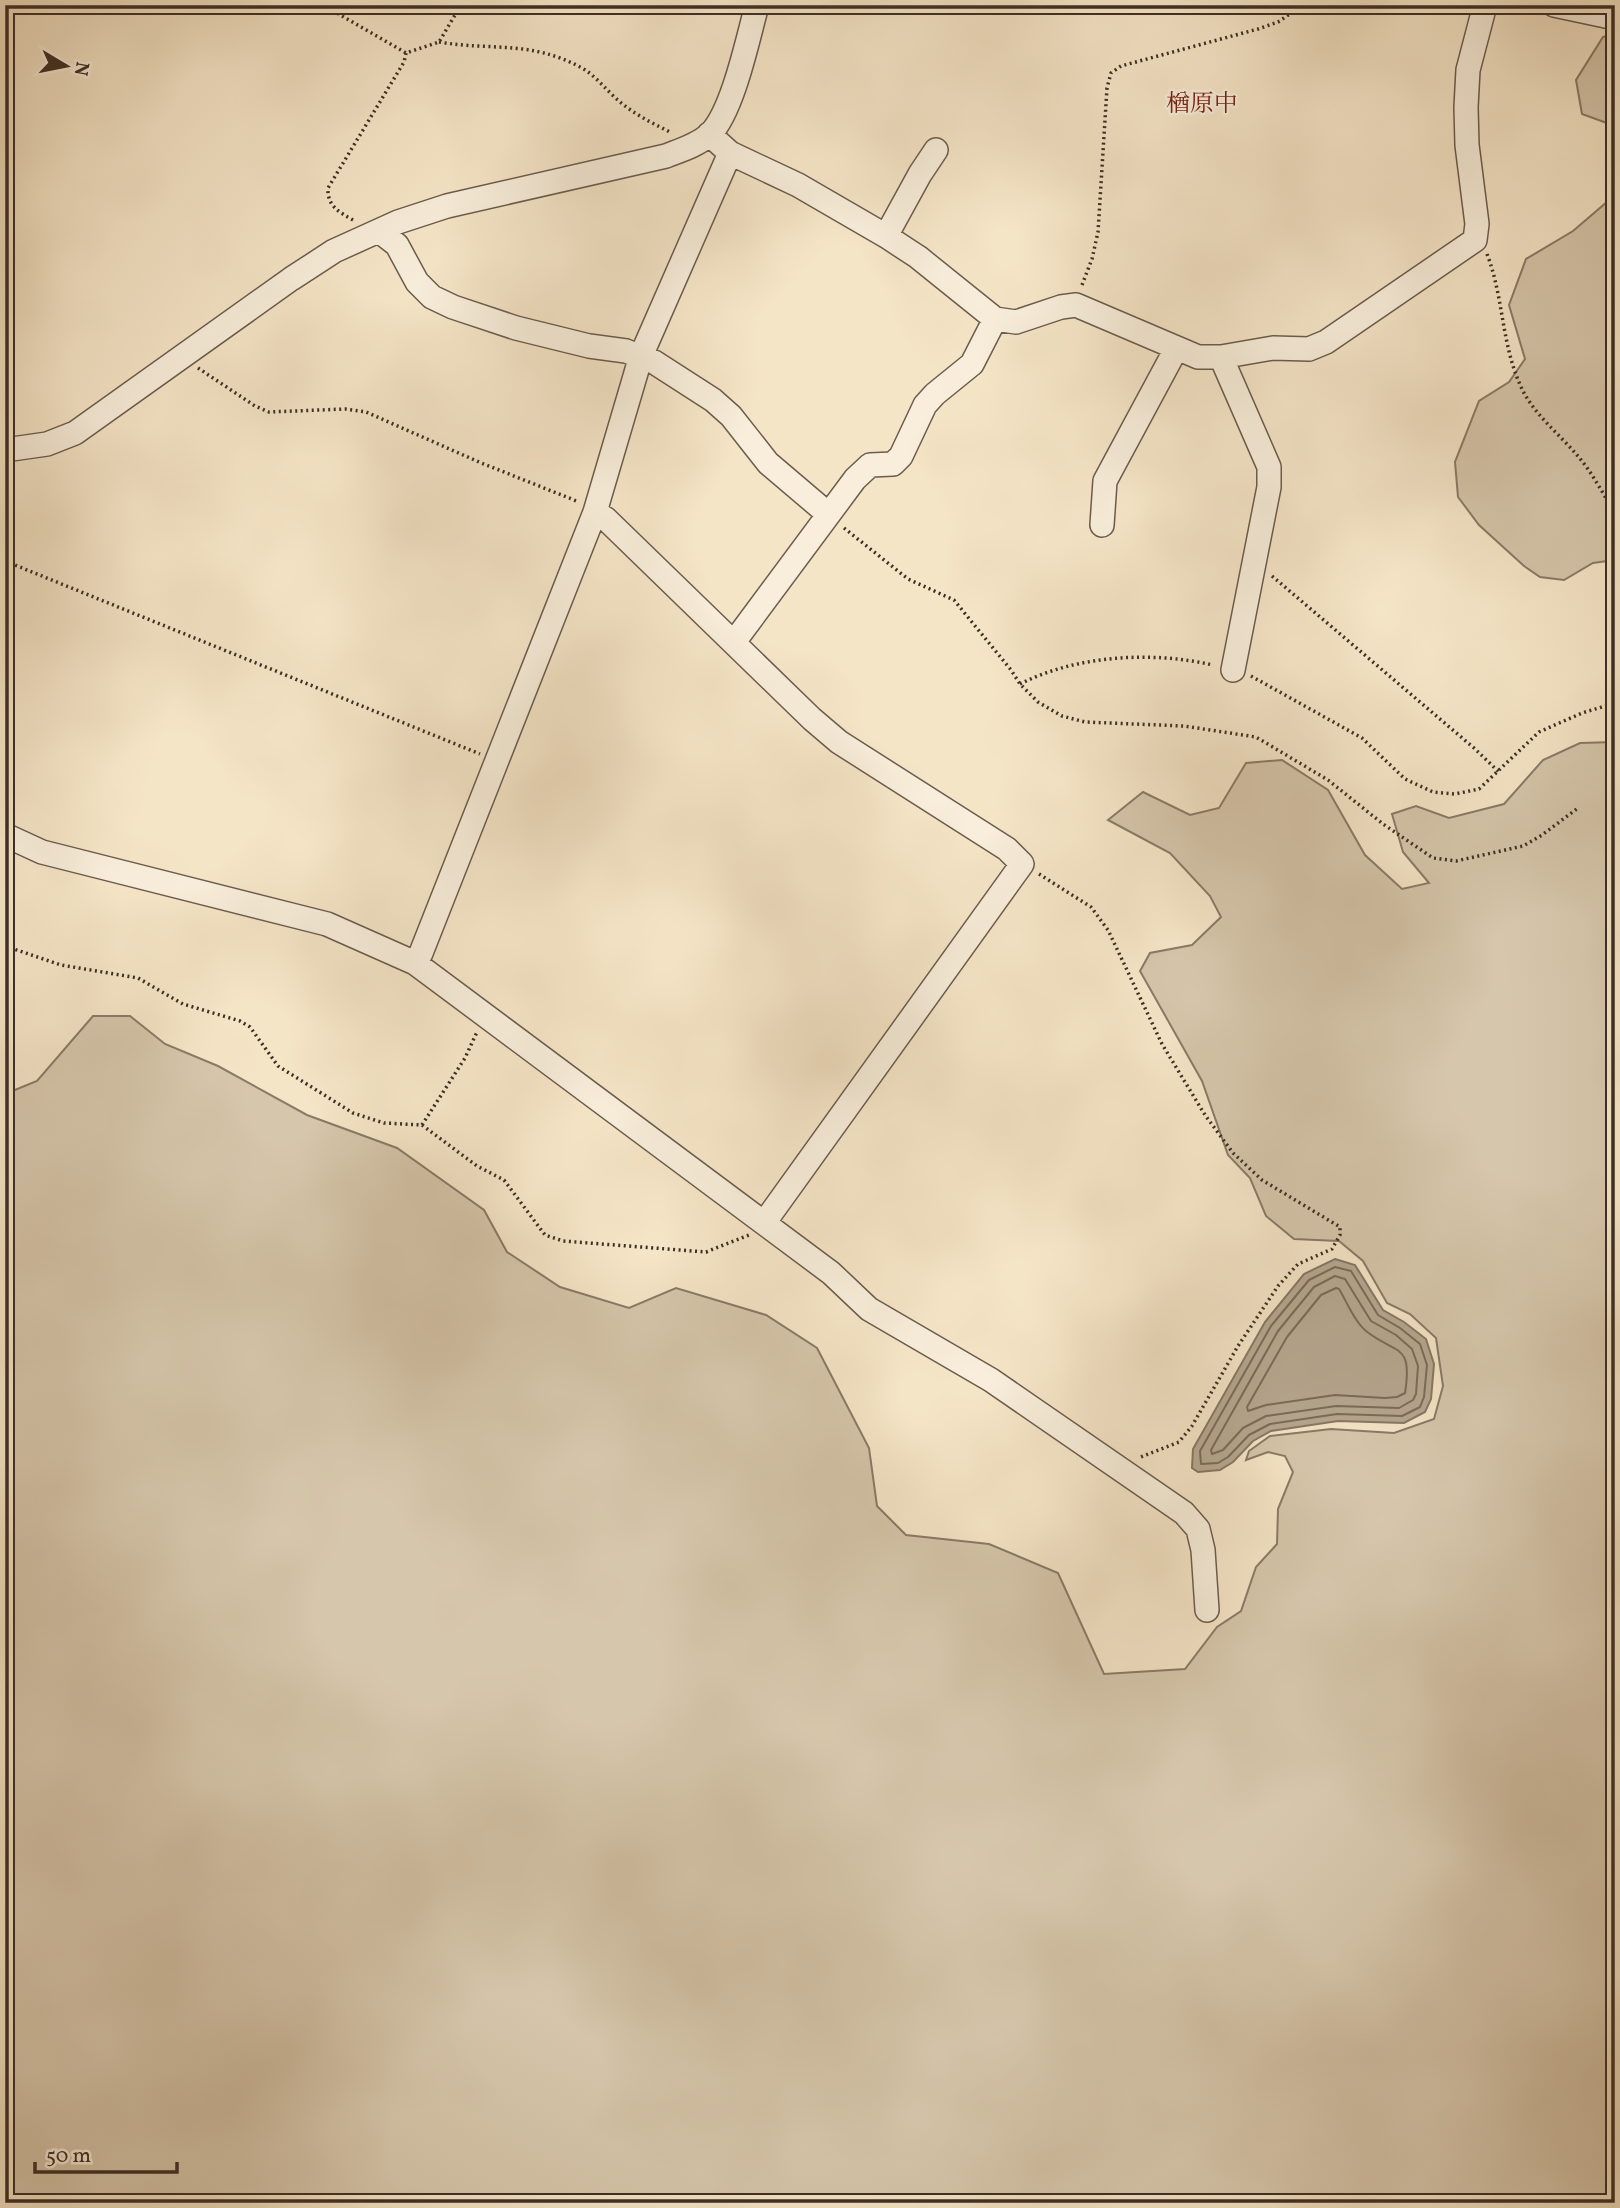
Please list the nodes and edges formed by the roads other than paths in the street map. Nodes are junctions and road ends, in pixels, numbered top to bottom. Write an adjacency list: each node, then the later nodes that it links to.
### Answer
1 (757, 5): 5 (street)
2 (1485, 5): 13 (street)
3 (1554, 5): 4 (street)
4 (1615, 18)
5 (701, 140): 7 (street); 8 (street)
6 (936, 150): 9 (street)
7 (730, 153): 9 (street); 12 (street)
8 (379, 230): 12 (street); 14 (street)
9 (886, 236): 10 (street)
10 (995, 319): 11 (street); 16 (street)
11 (1176, 349): 13 (street); 17 (street)
12 (641, 356): 15 (street); 16 (street)
13 (1221, 357): 19 (street)
14 (5, 450)
15 (596, 512): 18 (street); 21 (street)
16 (828, 514): 18 (street)
17 (1102, 526)
18 (734, 642): 22 (street)
19 (1233, 670)
20 (5, 835): 21 (street)
21 (415, 963): 22 (street)
22 (764, 1223): 23 (street)
23 (1207, 1610)

